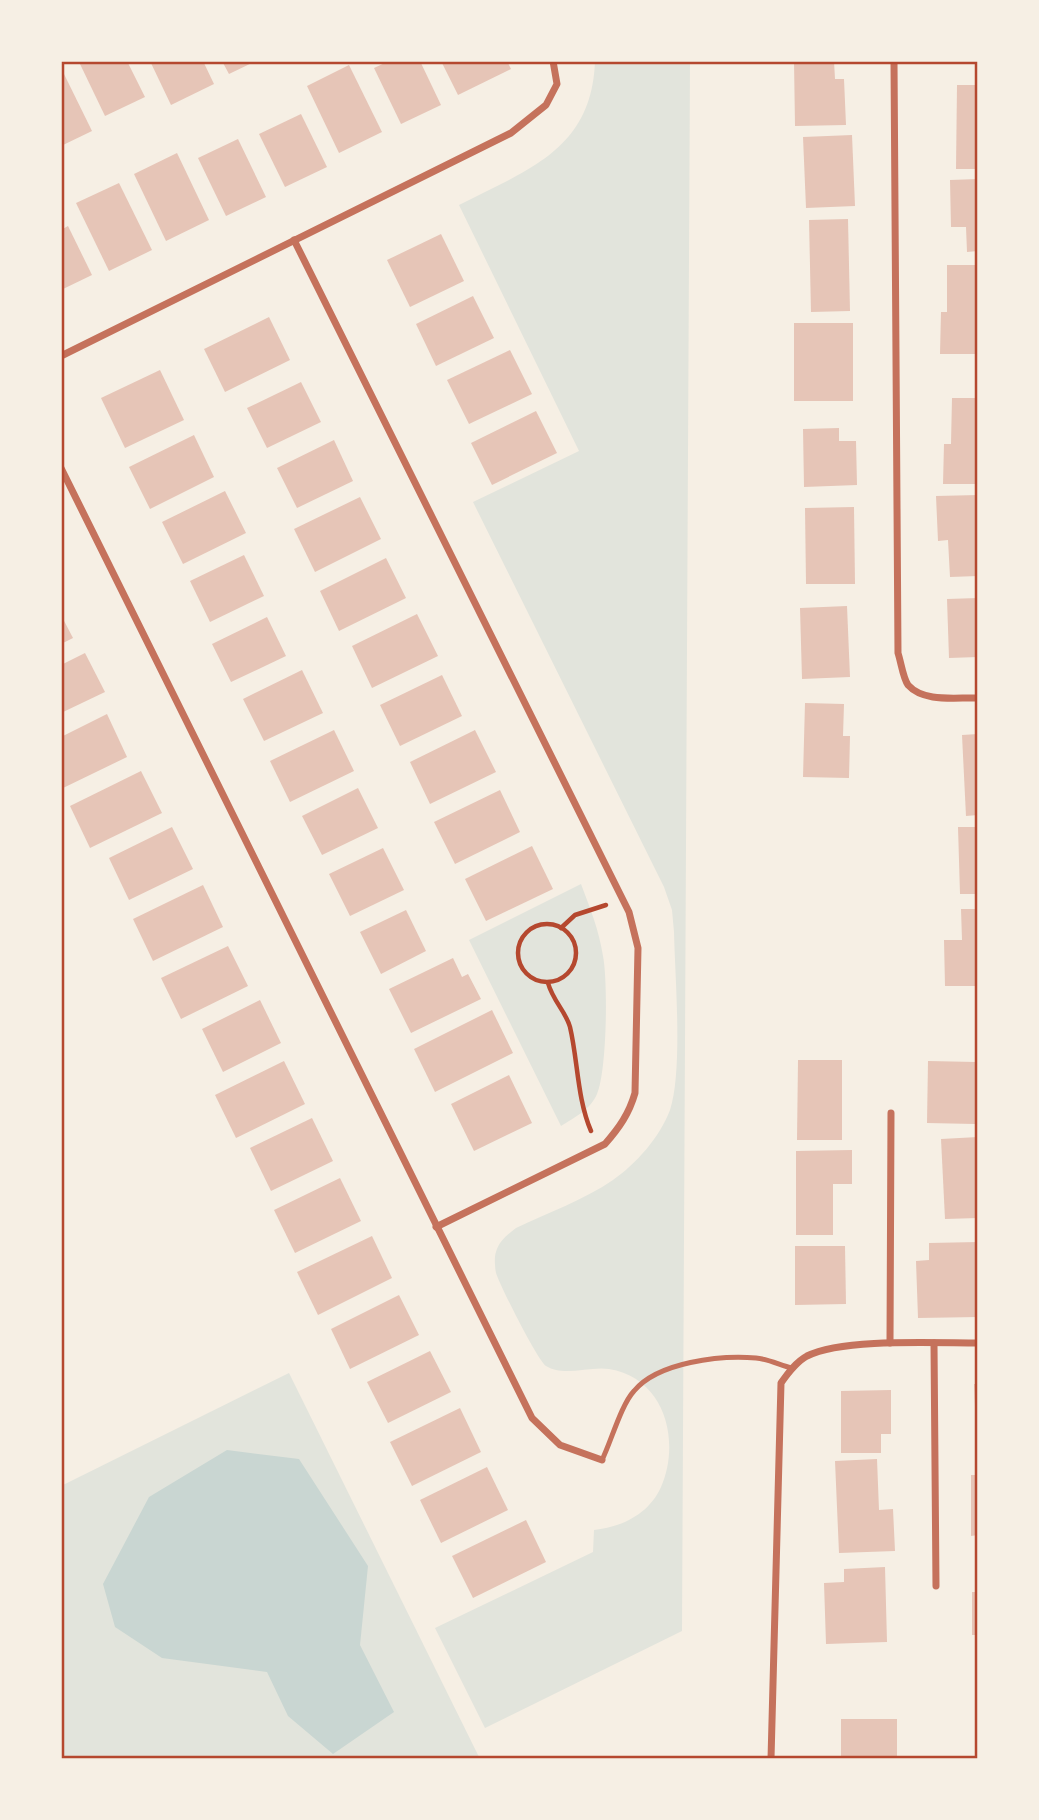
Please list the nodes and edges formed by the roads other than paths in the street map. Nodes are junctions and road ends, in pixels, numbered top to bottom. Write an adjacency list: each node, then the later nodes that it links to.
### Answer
1 (553, 61): 3 (street)
2 (894, 61): 6 (street)
3 (294, 240): 4 (street); 8 (street)
4 (61, 356)
5 (61, 468): 8 (street)
6 (978, 698)
7 (891, 1113): 9 (street)
8 (436, 1227): 13 (street)
9 (890, 1343): 10 (street); 12 (street)
10 (934, 1343): 11 (street); 14 (street)
11 (978, 1343)
12 (792, 1368): 13 (lane); 15 (street)
13 (602, 1460)
14 (936, 1586)
15 (771, 1759)

